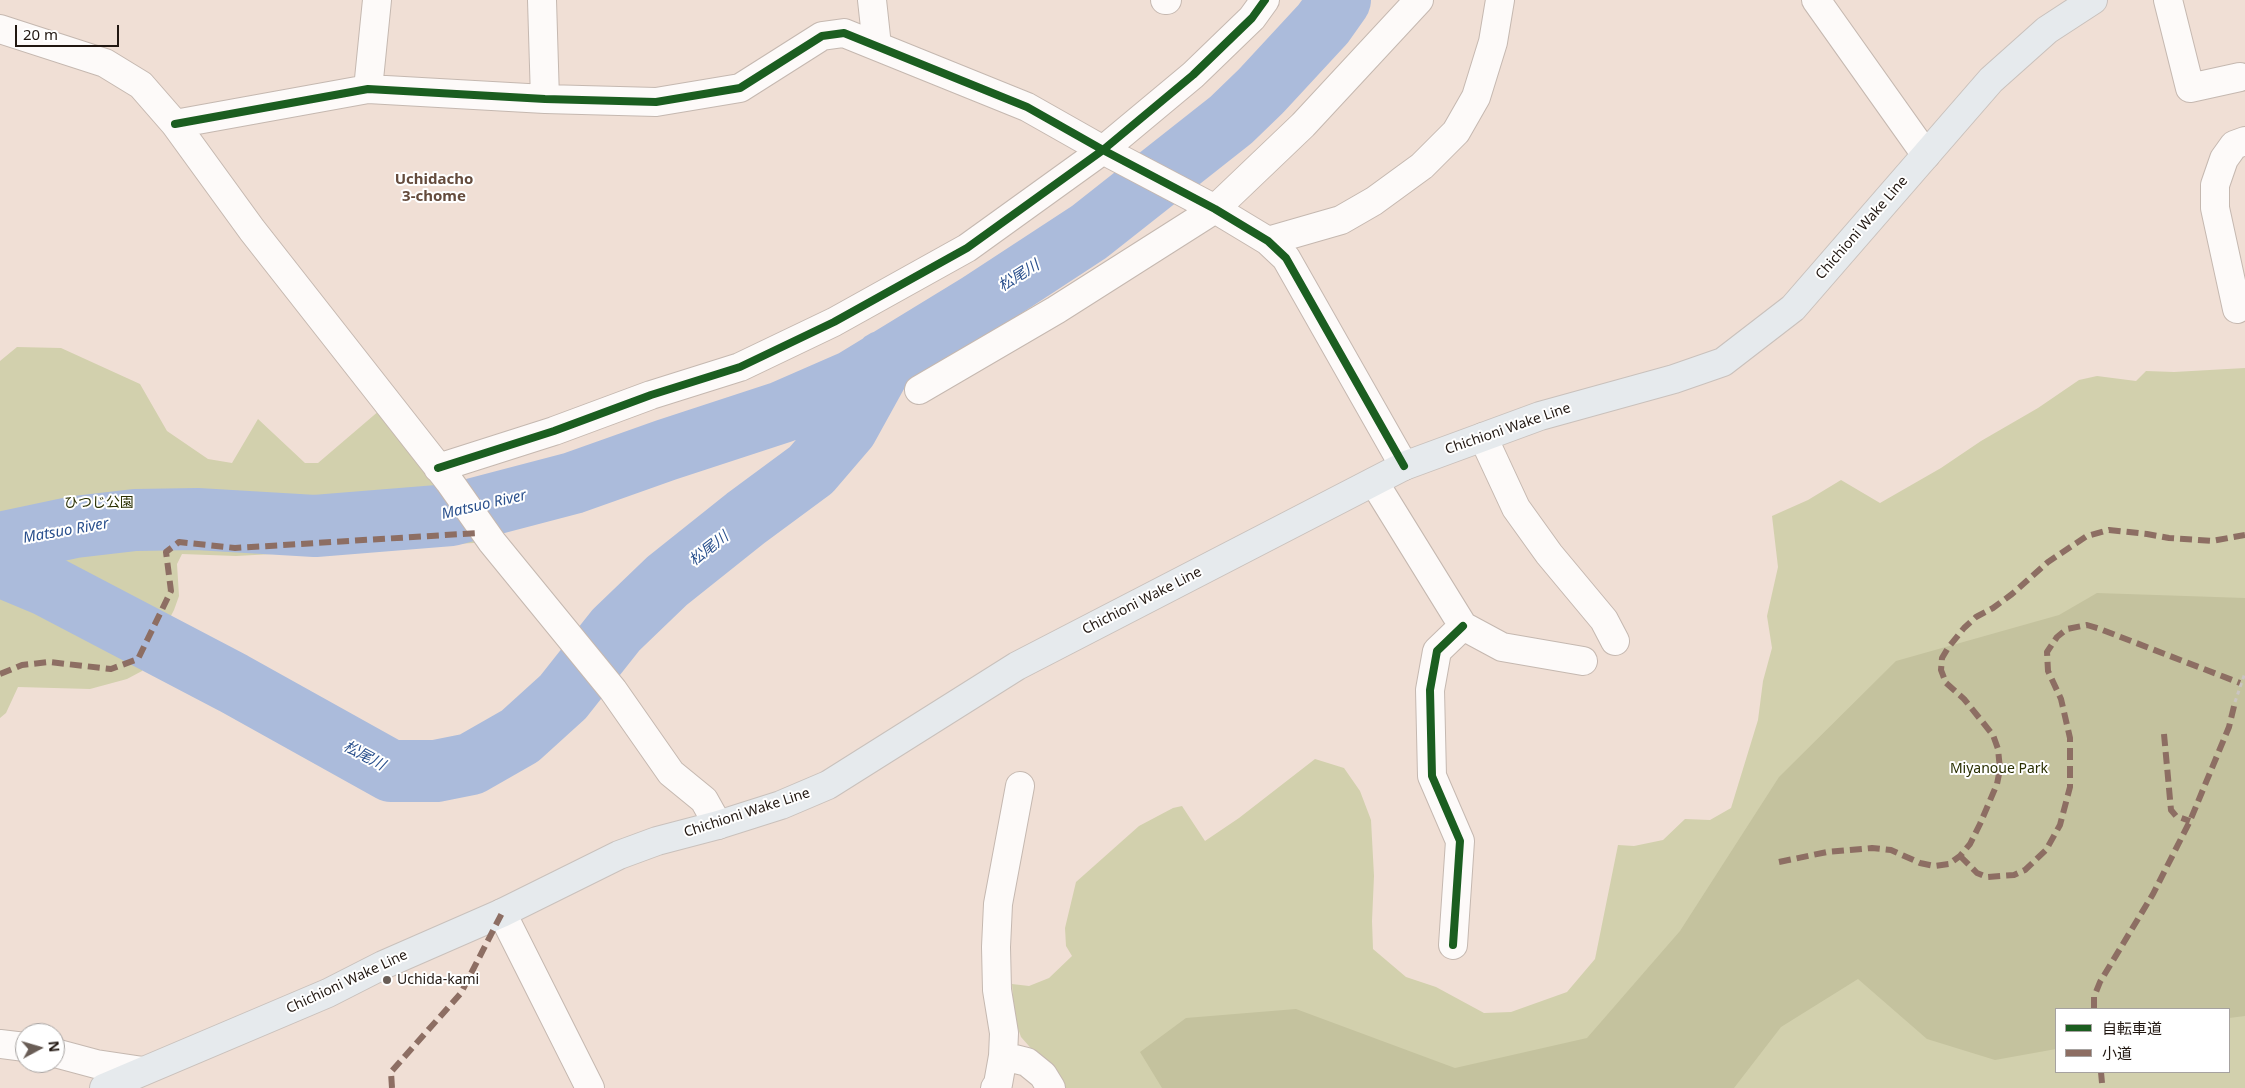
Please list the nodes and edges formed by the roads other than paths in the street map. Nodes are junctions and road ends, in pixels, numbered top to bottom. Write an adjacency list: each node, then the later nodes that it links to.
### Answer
1 (377, 0): 13 (street)
2 (542, 0): 14 (street)
3 (872, 0): 11 (street)
4 (1265, 0): 18 (street)
5 (1419, 0): 19 (street)
6 (1500, 0): 20 (street)
7 (1816, 0): 17 (street)
8 (2092, 0): 17 (main road, Chichioni Wake Line)
9 (2168, 0): 12 (street)
10 (0, 29): 15 (street)
11 (877, 46): 14 (street); 18 (street)
12 (2240, 76)
13 (368, 89): 14 (street); 15 (street)
14 (545, 99)
15 (175, 124): 25 (street)
16 (2245, 141): 21 (street)
17 (1926, 154): 23 (main road, Chichioni Wake Line)
18 (1113, 155): 19 (street); 25 (street)
19 (1207, 205): 20 (street); 22 (street)
20 (1268, 240): 24 (street)
21 (2237, 309)
22 (919, 390)
23 (1483, 436): 24 (main road, Chichioni Wake Line); 28 (street)
24 (1404, 466): 26 (main road, Chichioni Wake Line)
25 (443, 475): 31 (street)
26 (1374, 482): 27 (street); 31 (main road, Chichioni Wake Line)
27 (1463, 626): 29 (street); 33 (street)
28 (1615, 641)
29 (1583, 661)
30 (1020, 786): 37 (street)
31 (718, 825): 32 (main road, Chichioni Wake Line)
32 (502, 913): 38 (main road, Chichioni Wake Line); 40 (street)
33 (1453, 944)
34 (0, 1044): 35 (street)
35 (15, 1046)
36 (65, 1056): 38 (street)
37 (1002, 1056): 41 (street); 42 (street)
38 (143, 1071): 39 (main road, Chichioni Wake Line)
39 (104, 1088)
40 (590, 1088)
41 (996, 1088)
42 (1051, 1088)

